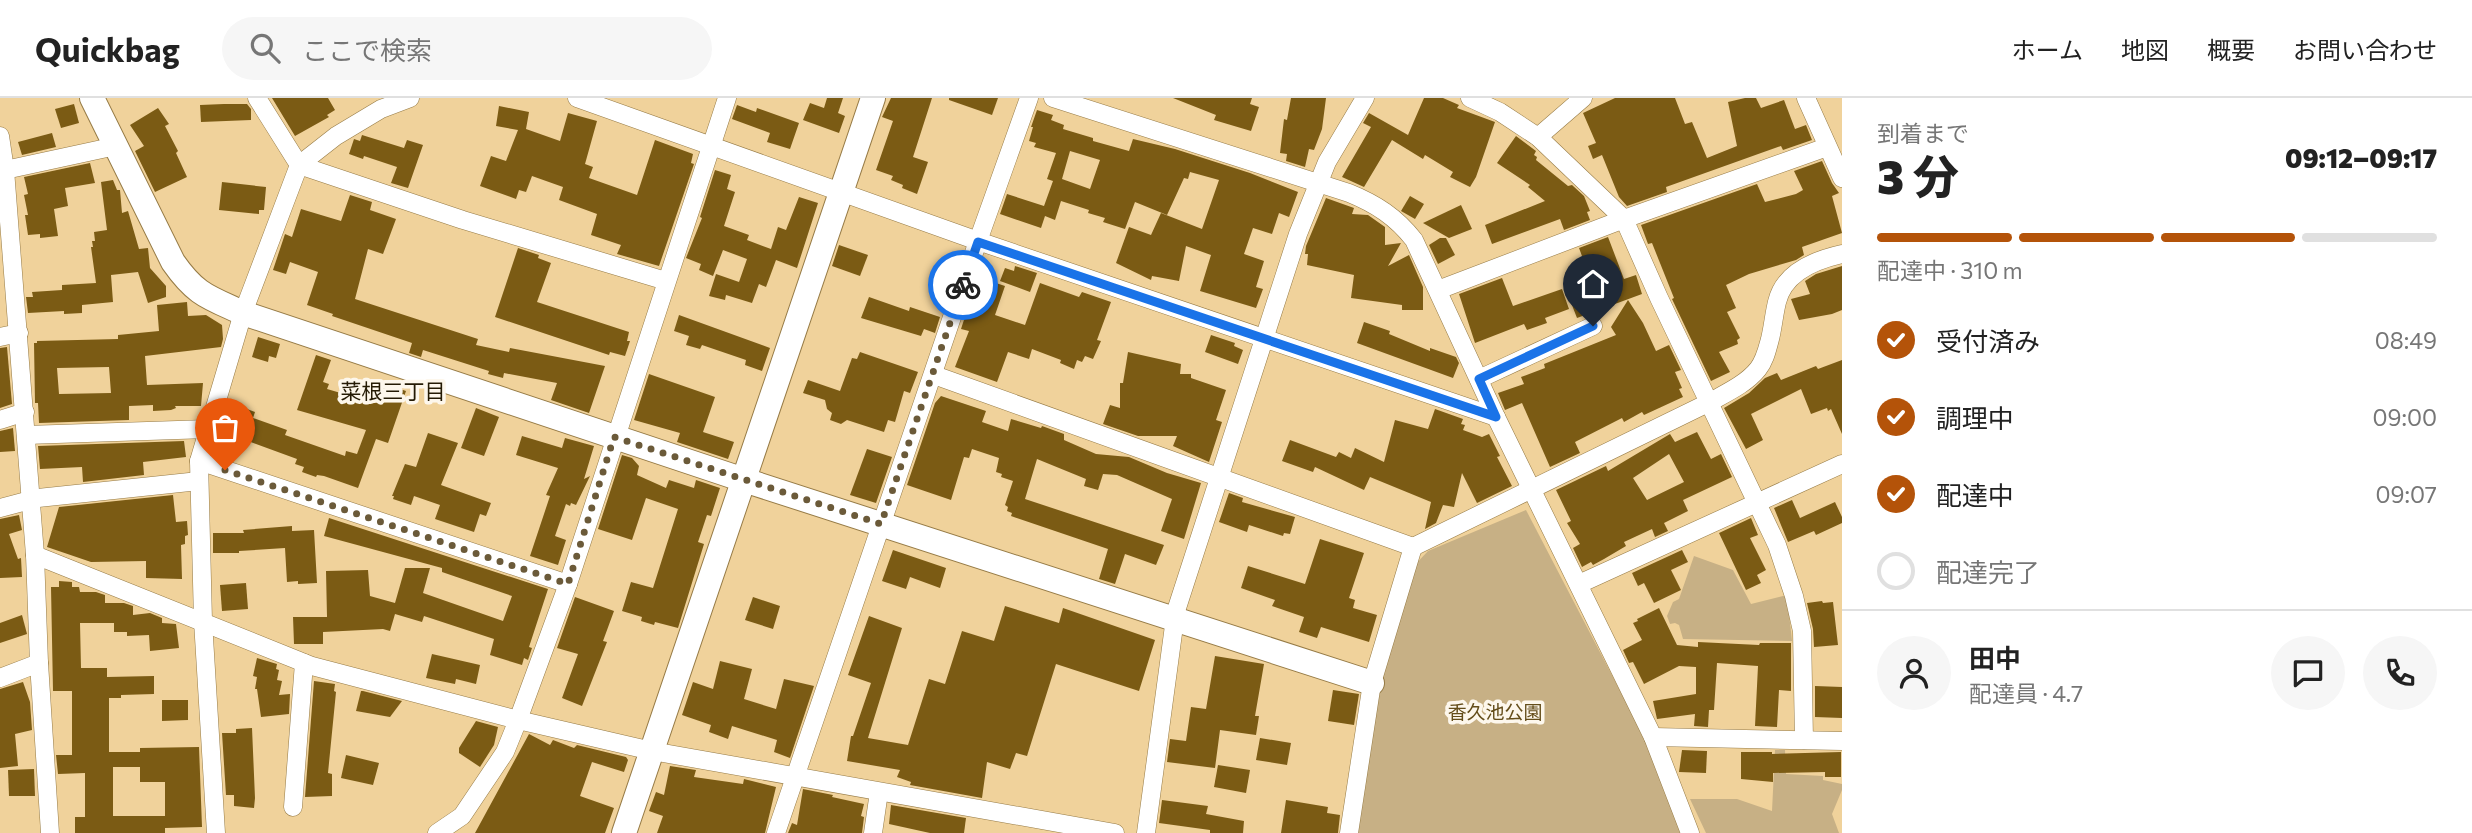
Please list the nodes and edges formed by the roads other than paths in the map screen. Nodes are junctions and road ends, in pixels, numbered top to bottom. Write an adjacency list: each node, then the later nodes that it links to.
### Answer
1 (92, 98): 15 (street)
2 (257, 98): 18 (street)
3 (410, 98): 18 (street)
4 (727, 98): 16 (street)
5 (873, 98): 22 (street)
6 (1029, 98): 24 (street)
7 (1053, 98): 21 (street)
8 (1365, 98): 21 (street)
9 (1470, 98): 14 (street)
10 (1583, 98): 14 (street)
11 (1806, 98): 17 (street)
12 (589, 100): 16 (street)
13 (0, 135): 19 (street)
14 (1538, 137): 23 (street)
15 (116, 146): 19 (street); 29 (street)
16 (711, 146): 22 (street); 27 (street)
17 (1834, 154): 20 (street); 23 (street)
18 (299, 165): 27 (street); 29 (street)
19 (3, 167): 26 (street)
20 (1842, 178)
21 (1318, 183): 28 (street); 33 (street)
22 (841, 193): 24 (street); 46 (street)
23 (1624, 219): 28 (street); 36 (street)
24 (978, 242): 33 (street); 34 (street)
25 (1842, 254): 36 (street)
26 (7, 271): 31 (street)
27 (666, 281): 42 (street)
28 (1438, 290): 35 (street)
29 (243, 313): 40 (street); 42 (street)
30 (1593, 326): 35 (street)
31 (19, 333): 32 (street); 37 (street)
32 (0, 337)
33 (1264, 338): 38 (street); 45 (street)
34 (934, 375): 45 (street); 52 (street)
35 (1479, 379): 38 (street)
36 (1710, 402): 48 (street); 50 (street)
37 (25, 412): 39 (street); 41 (street)
38 (1496, 417): 48 (street)
39 (0, 421)
40 (208, 429): 41 (street); 43 (street)
41 (26, 435): 49 (street)
42 (614, 437): 46 (street); 55 (street)
43 (199, 461): 47 (street); 55 (street)
44 (1842, 464): 50 (street)
45 (1219, 479): 53 (street); 57 (street)
46 (744, 480): 52 (street); 67 (street)
47 (199, 481): 49 (street); 58 (street)
48 (1532, 487): 53 (street); 56 (street)
49 (31, 500): 51 (street); 54 (street)
50 (1757, 503): 56 (street); 65 (street)
51 (0, 508)
52 (881, 524): 57 (street); 68 (street)
53 (1413, 547): 62 (street)
54 (35, 555): 58 (street); 59 (street)
55 (568, 584): 63 (street)
56 (1579, 584): 64 (street)
57 (1175, 620): 62 (street); 78 (street)
58 (203, 621): 60 (street); 72 (street)
59 (39, 663): 61 (street); 71 (street)
60 (304, 663): 63 (street); 70 (street)
61 (0, 678)
62 (1372, 683): 79 (street)
63 (518, 719): 67 (street); 73 (street)
64 (1653, 737): 65 (street); 80 (street)
65 (1804, 740): 66 (street)
66 (1842, 741)
67 (652, 751): 68 (street); 74 (street)
68 (795, 778): 69 (street); 75 (street)
69 (879, 792): 76 (street); 77 (street)
70 (293, 807)
71 (50, 833)
72 (216, 833)
73 (437, 833)
74 (624, 833)
75 (776, 833)
76 (873, 833)
77 (1115, 833)
78 (1146, 833)
79 (1349, 833)
80 (1690, 833)

